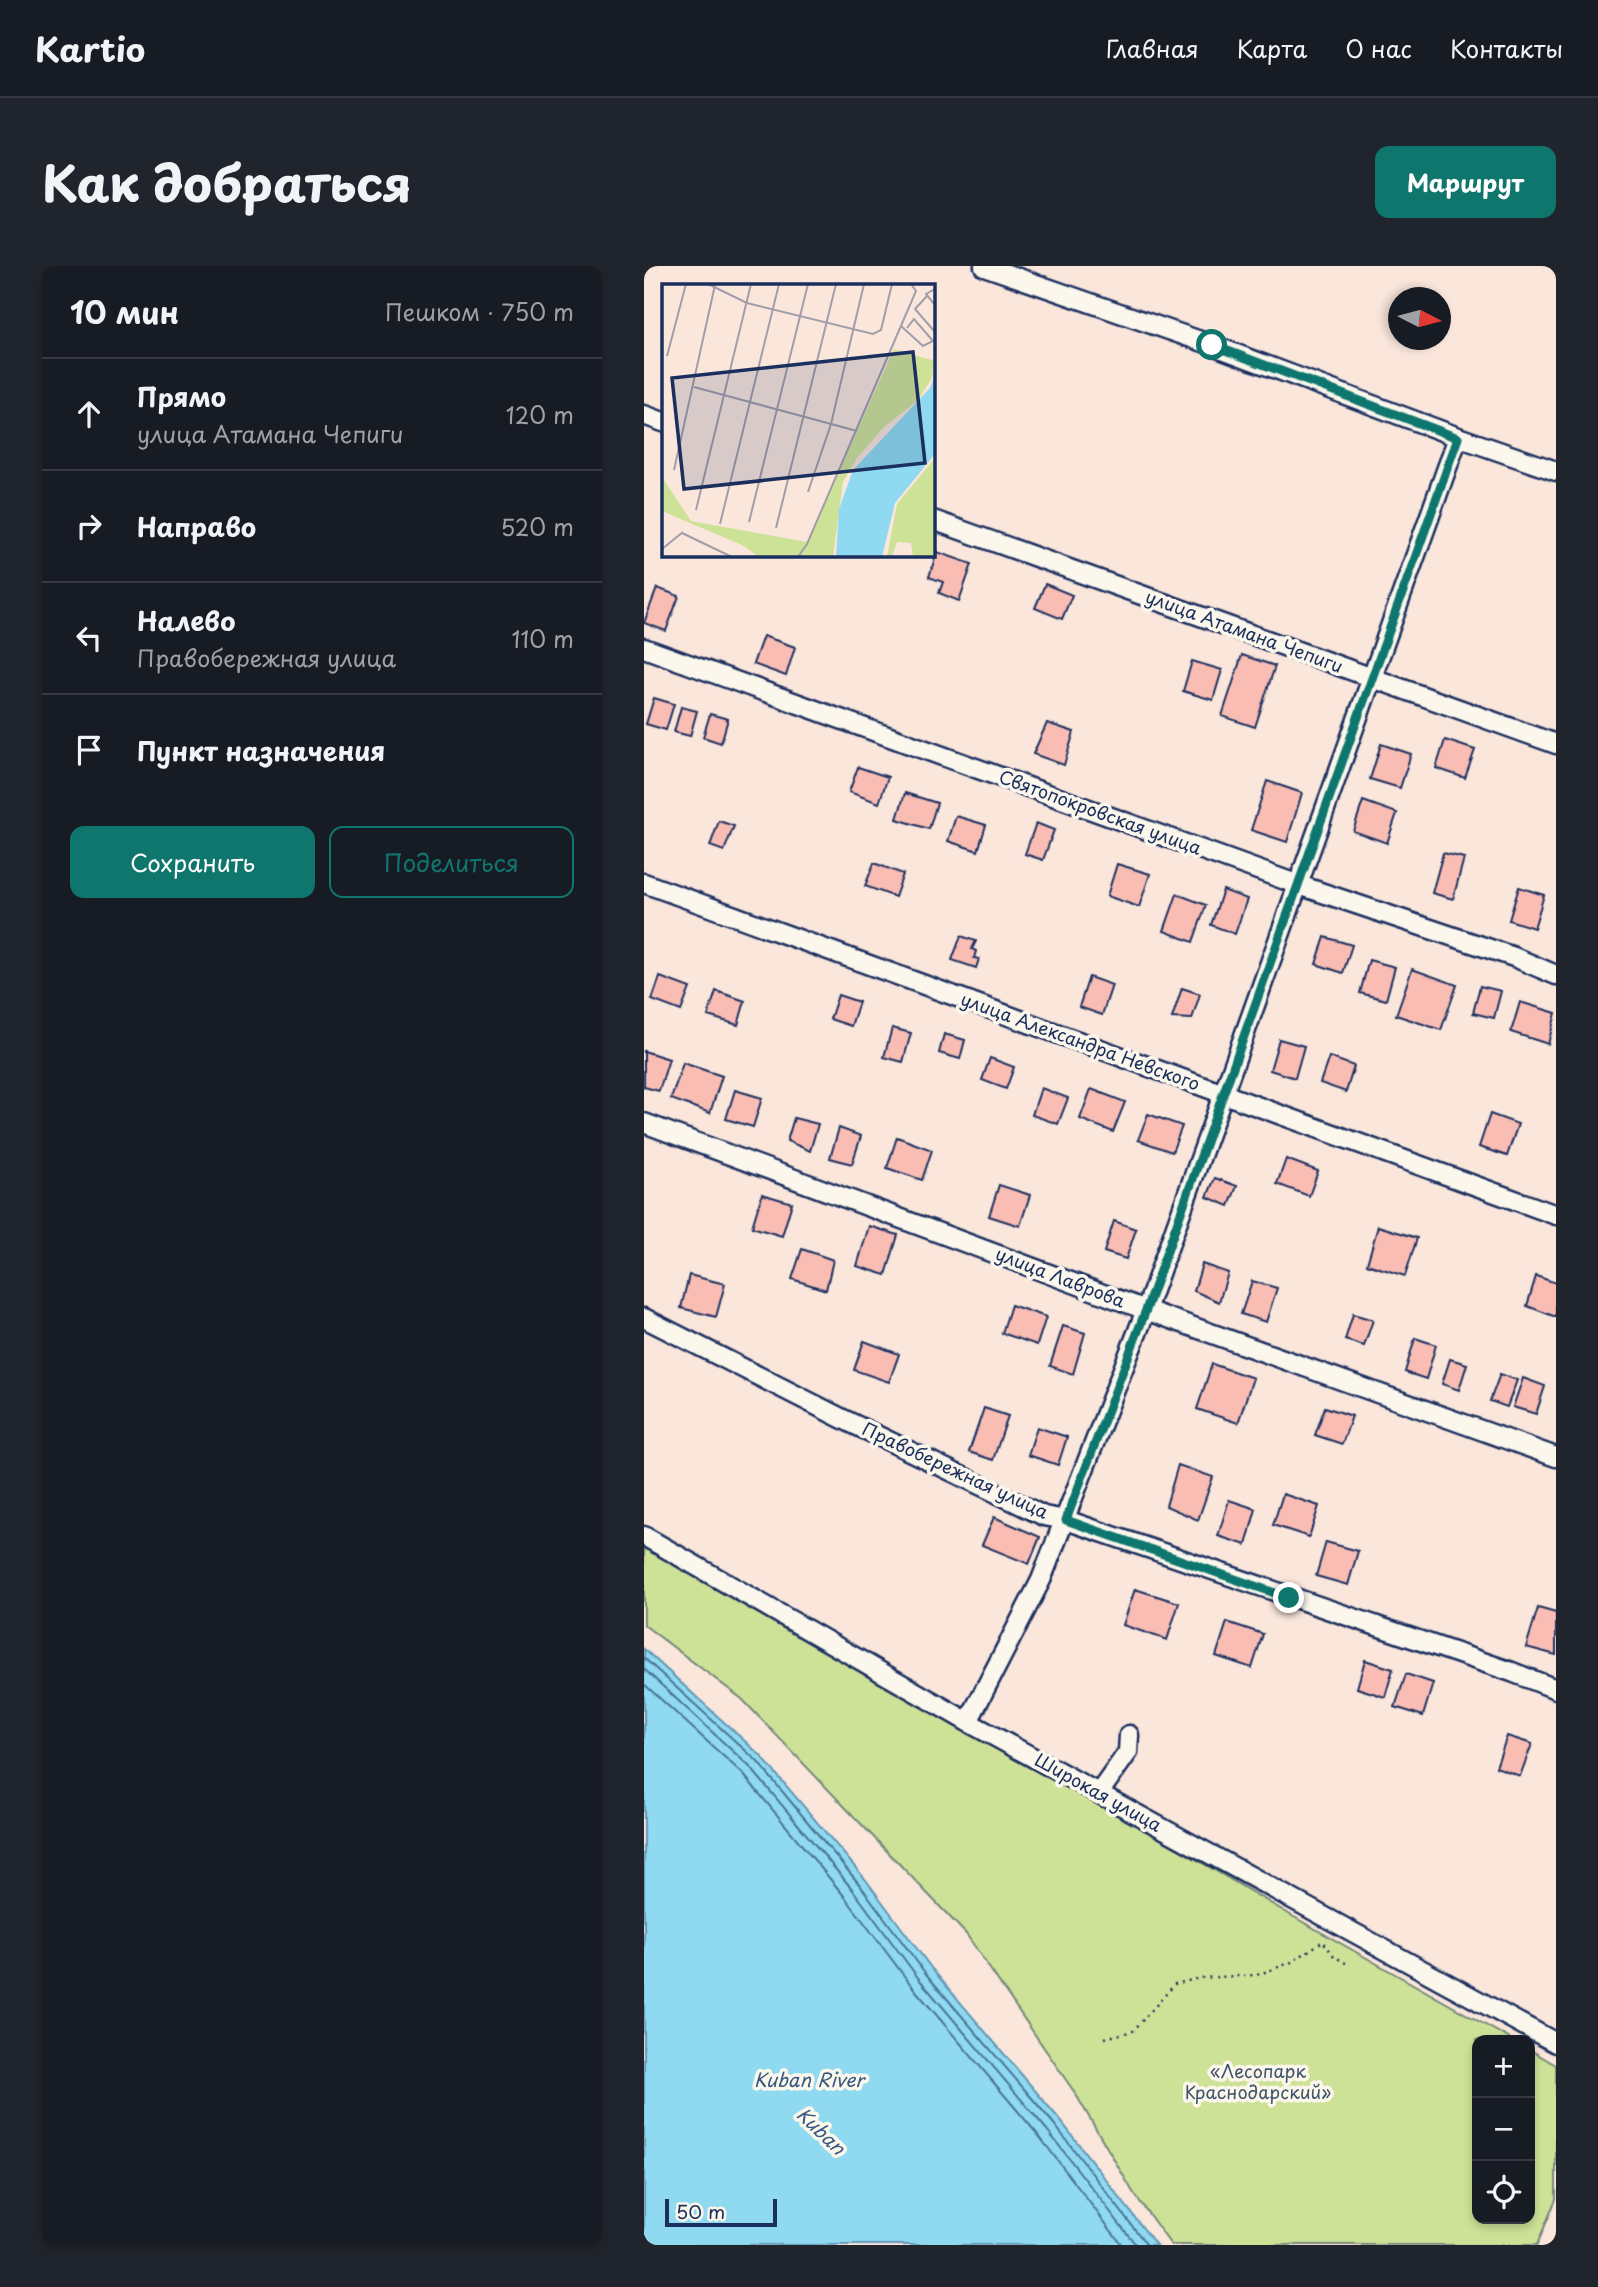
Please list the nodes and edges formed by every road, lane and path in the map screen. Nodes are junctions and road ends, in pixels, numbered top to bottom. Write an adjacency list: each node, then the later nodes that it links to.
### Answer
1 (984, 266): 4 (street)
2 (644, 415): 3 (street)
3 (662, 422)
4 (1458, 438): 5 (street); 8 (street)
5 (1556, 471)
6 (934, 520): 8 (street, улица Атамана Чепиги)
7 (644, 648): 11 (street, Святопокровская улица)
8 (1371, 678): 9 (street, улица Атамана Чепиги); 11 (street)
9 (1556, 744)
10 (644, 883): 13 (street, улица Александра Невского)
11 (1299, 885): 12 (street, Святопокровская улица); 13 (street)
12 (1556, 975)
13 (1224, 1095): 15 (street, улица Александра Невского); 16 (street)
14 (644, 1123): 16 (street, улица Лаврова)
15 (1556, 1215)
16 (1146, 1310): 18 (street, улица Лаврова); 19 (street)
17 (644, 1318): 19 (street, Правобережная улица)
18 (1556, 1457)
19 (1066, 1520): 21 (street, Правобережная улица); 22 (street)
20 (644, 1536): 22 (street, Широкая улица)
21 (1556, 1689)
22 (968, 1722): 24 (street, Широкая улица)
23 (1129, 1735): 24 (street)
24 (1099, 1793): 27 (street, Широкая улица)
25 (1346, 1964): 26 (path)
26 (1105, 2038)
27 (1556, 2043)

